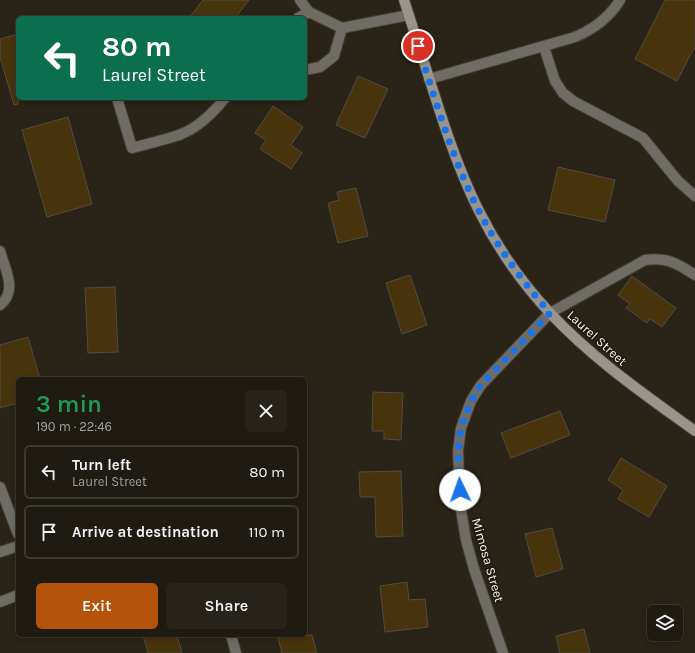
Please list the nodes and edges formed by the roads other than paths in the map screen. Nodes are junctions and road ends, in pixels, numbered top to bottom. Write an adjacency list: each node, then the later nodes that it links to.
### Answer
1 (300, 0): 4 (street)
2 (404, 0): 5 (street, Laurel Street)
3 (620, 0): 8 (street)
4 (309, 12): 6 (street); 7 (street)
5 (409, 15): 7 (street); 10 (street, Laurel Street)
6 (302, 16)
7 (342, 28): 9 (street)
8 (544, 47): 10 (street); 13 (street)
9 (307, 69)
10 (429, 79): 17 (street, Laurel Street)
11 (118, 100): 12 (street)
12 (223, 100)
13 (695, 196)
14 (0, 251): 16 (street)
15 (695, 275): 17 (street, Mimosa Street)
16 (0, 305)
17 (550, 313): 18 (street, Laurel Street); 27 (street, Mimosa Street)
18 (695, 431)
19 (0, 487): 20 (street)
20 (16, 529)
21 (16, 547): 22 (street)
22 (0, 552)
23 (16, 596): 24 (street)
24 (0, 602)
25 (232, 637): 26 (street)
26 (236, 653)
27 (503, 653)

